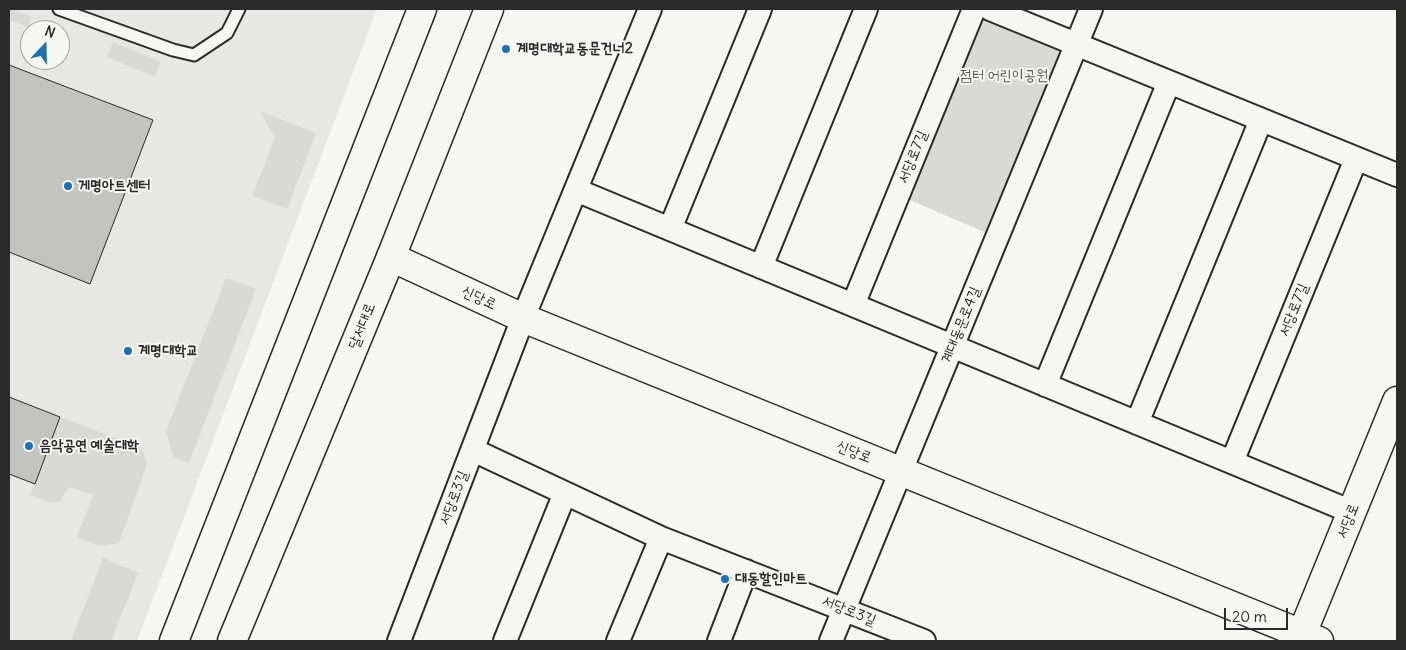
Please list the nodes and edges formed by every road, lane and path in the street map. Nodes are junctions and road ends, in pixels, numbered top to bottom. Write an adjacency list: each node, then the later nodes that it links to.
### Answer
1 (59, 9): 2 (lane)
2 (239, 9)
3 (422, 9): 35 (main road)
4 (489, 9): 18 (main road, 달서대로)
5 (650, 9): 16 (street)
6 (760, 9): 17 (street)
7 (866, 9): 19 (street)
8 (974, 9): 20 (street, 서당로7길)
9 (990, 9): 11 (street)
10 (1091, 9): 11 (street, 계대동문로4길)
11 (1076, 44): 12 (street); 22 (street, 계대동문로4길)
12 (1169, 82): 13 (street); 23 (street)
13 (1261, 120): 14 (street); 25 (street)
14 (1356, 158): 15 (street); 27 (street, 서당로7길)
15 (1397, 175)
16 (576, 190): 17 (street); 21 (street)
17 (670, 229): 19 (street)
18 (391, 257): 21 (main road, 신당로); 36 (main road, 달서대로)
19 (761, 267): 20 (street)
20 (852, 305): 22 (street)
21 (523, 318): 26 (street); 28 (main road, 신당로)
22 (952, 346): 23 (street); 28 (street, 계대동문로4길)
23 (1045, 384): 25 (street)
24 (1397, 401): 30 (main road, 서당로)
25 (1137, 423): 27 (street)
26 (473, 450): 29 (street, 서당로3길); 37 (street, 서당로3길)
27 (1232, 462): 30 (street)
28 (901, 471): 33 (street, 계대동문로4길); 34 (main road, 신당로)
29 (565, 493): 31 (street, 서당로3길); 38 (street)
30 (1352, 512): 34 (main road, 서당로)
31 (661, 538): 32 (street, 서당로3길); 39 (street)
32 (746, 571): 33 (street, 서당로3길); 40 (street)
33 (844, 609): 41 (street, 계대동문로4길); 42 (street, 서당로3길)
34 (1307, 639)
35 (174, 641)
36 (232, 641)
37 (399, 641)
38 (505, 641)
39 (618, 641)
40 (719, 641)
41 (831, 641)
42 (924, 641)

